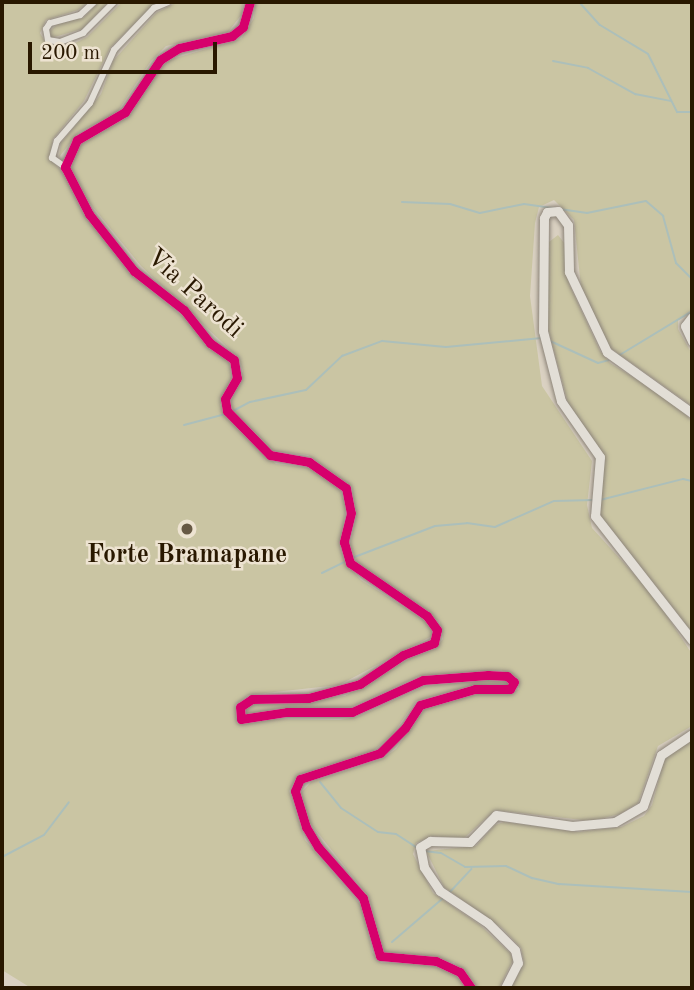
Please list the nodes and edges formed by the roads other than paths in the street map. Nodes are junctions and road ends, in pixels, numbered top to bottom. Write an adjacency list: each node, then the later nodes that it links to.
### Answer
1 (94, 2): 2 (street)
2 (114, 2)
3 (168, 2): 5 (street)
4 (250, 2): 5 (street)
5 (65, 167): 11 (street, Via Parodi)
6 (692, 317): 7 (street)
7 (692, 341)
8 (692, 413): 9 (street)
9 (692, 640)
10 (692, 734): 12 (street)
11 (471, 988)
12 (505, 988)

